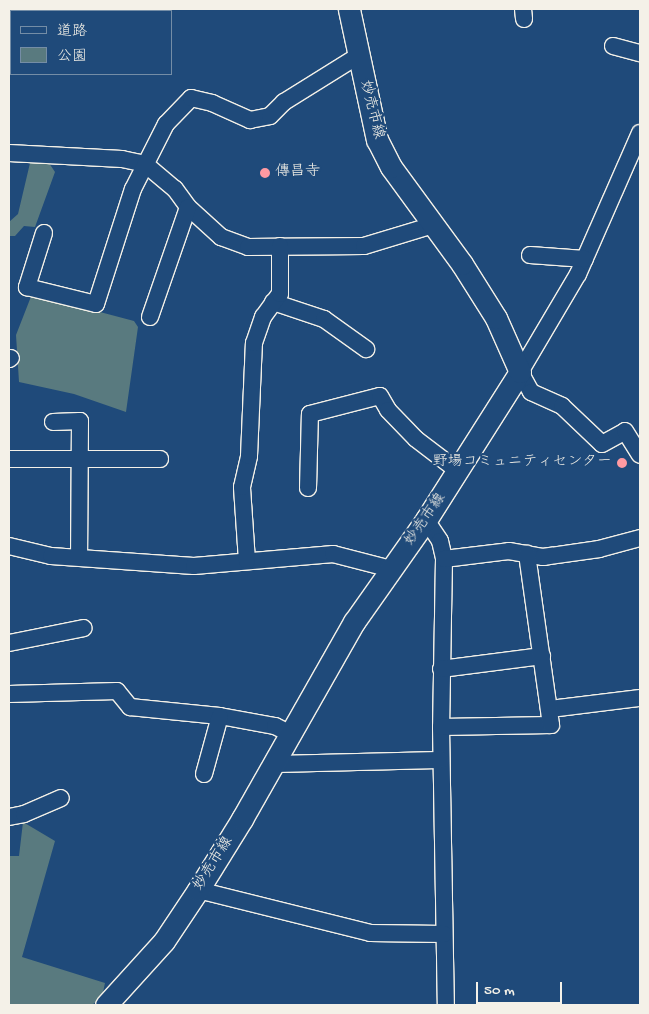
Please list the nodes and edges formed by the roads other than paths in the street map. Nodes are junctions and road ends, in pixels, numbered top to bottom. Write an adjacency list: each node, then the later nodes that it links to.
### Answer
1 (349, 9): 4 (main road, 妙売市線)
2 (613, 46): 3 (street)
3 (640, 53)
4 (358, 56): 7 (street); 9 (main road, 妙売市線)
5 (640, 133): 13 (street)
6 (9, 152): 7 (street)
7 (145, 164): 8 (street); 10 (street)
8 (188, 207): 11 (street); 15 (street)
9 (433, 225): 11 (street); 17 (main road, 妙売市線)
10 (44, 233)
11 (280, 246): 14 (street)
12 (530, 255): 13 (street)
13 (585, 259): 17 (street)
14 (274, 302): 16 (street); 31 (street)
15 (150, 317)
16 (366, 349)
17 (520, 372): 19 (street); 23 (main road, 妙売市線)
18 (53, 422): 21 (street)
19 (640, 455)
20 (9, 459): 21 (street)
21 (79, 459): 22 (street); 29 (street)
22 (160, 459)
23 (458, 471): 24 (street); 25 (main road, 妙売市線)
24 (308, 488)
25 (426, 520): 30 (street); 32 (main road, 妙売市線)
26 (638, 542): 28 (street)
27 (9, 546): 29 (street)
28 (527, 554): 30 (street); 35 (street)
29 (79, 556): 31 (street)
30 (444, 559): 36 (street)
31 (247, 561): 32 (street)
32 (391, 569): 42 (main road, 妙売市線)
33 (84, 628): 34 (street)
34 (9, 643)
35 (542, 656): 36 (street); 39 (street)
36 (441, 669): 41 (street)
37 (9, 694): 40 (street)
38 (640, 698): 39 (street)
39 (550, 709): 41 (street)
40 (220, 716): 42 (street); 45 (street)
41 (441, 726): 43 (street)
42 (291, 734): 44 (main road, 妙売市線)
43 (441, 760): 44 (street); 49 (street)
44 (274, 764): 48 (main road, 妙売市線)
45 (204, 774)
46 (61, 798): 47 (street)
47 (9, 817)
48 (198, 890): 49 (street); 50 (main road, 妙売市線)
49 (444, 934): 51 (street)
50 (106, 1005)
51 (446, 1005)

